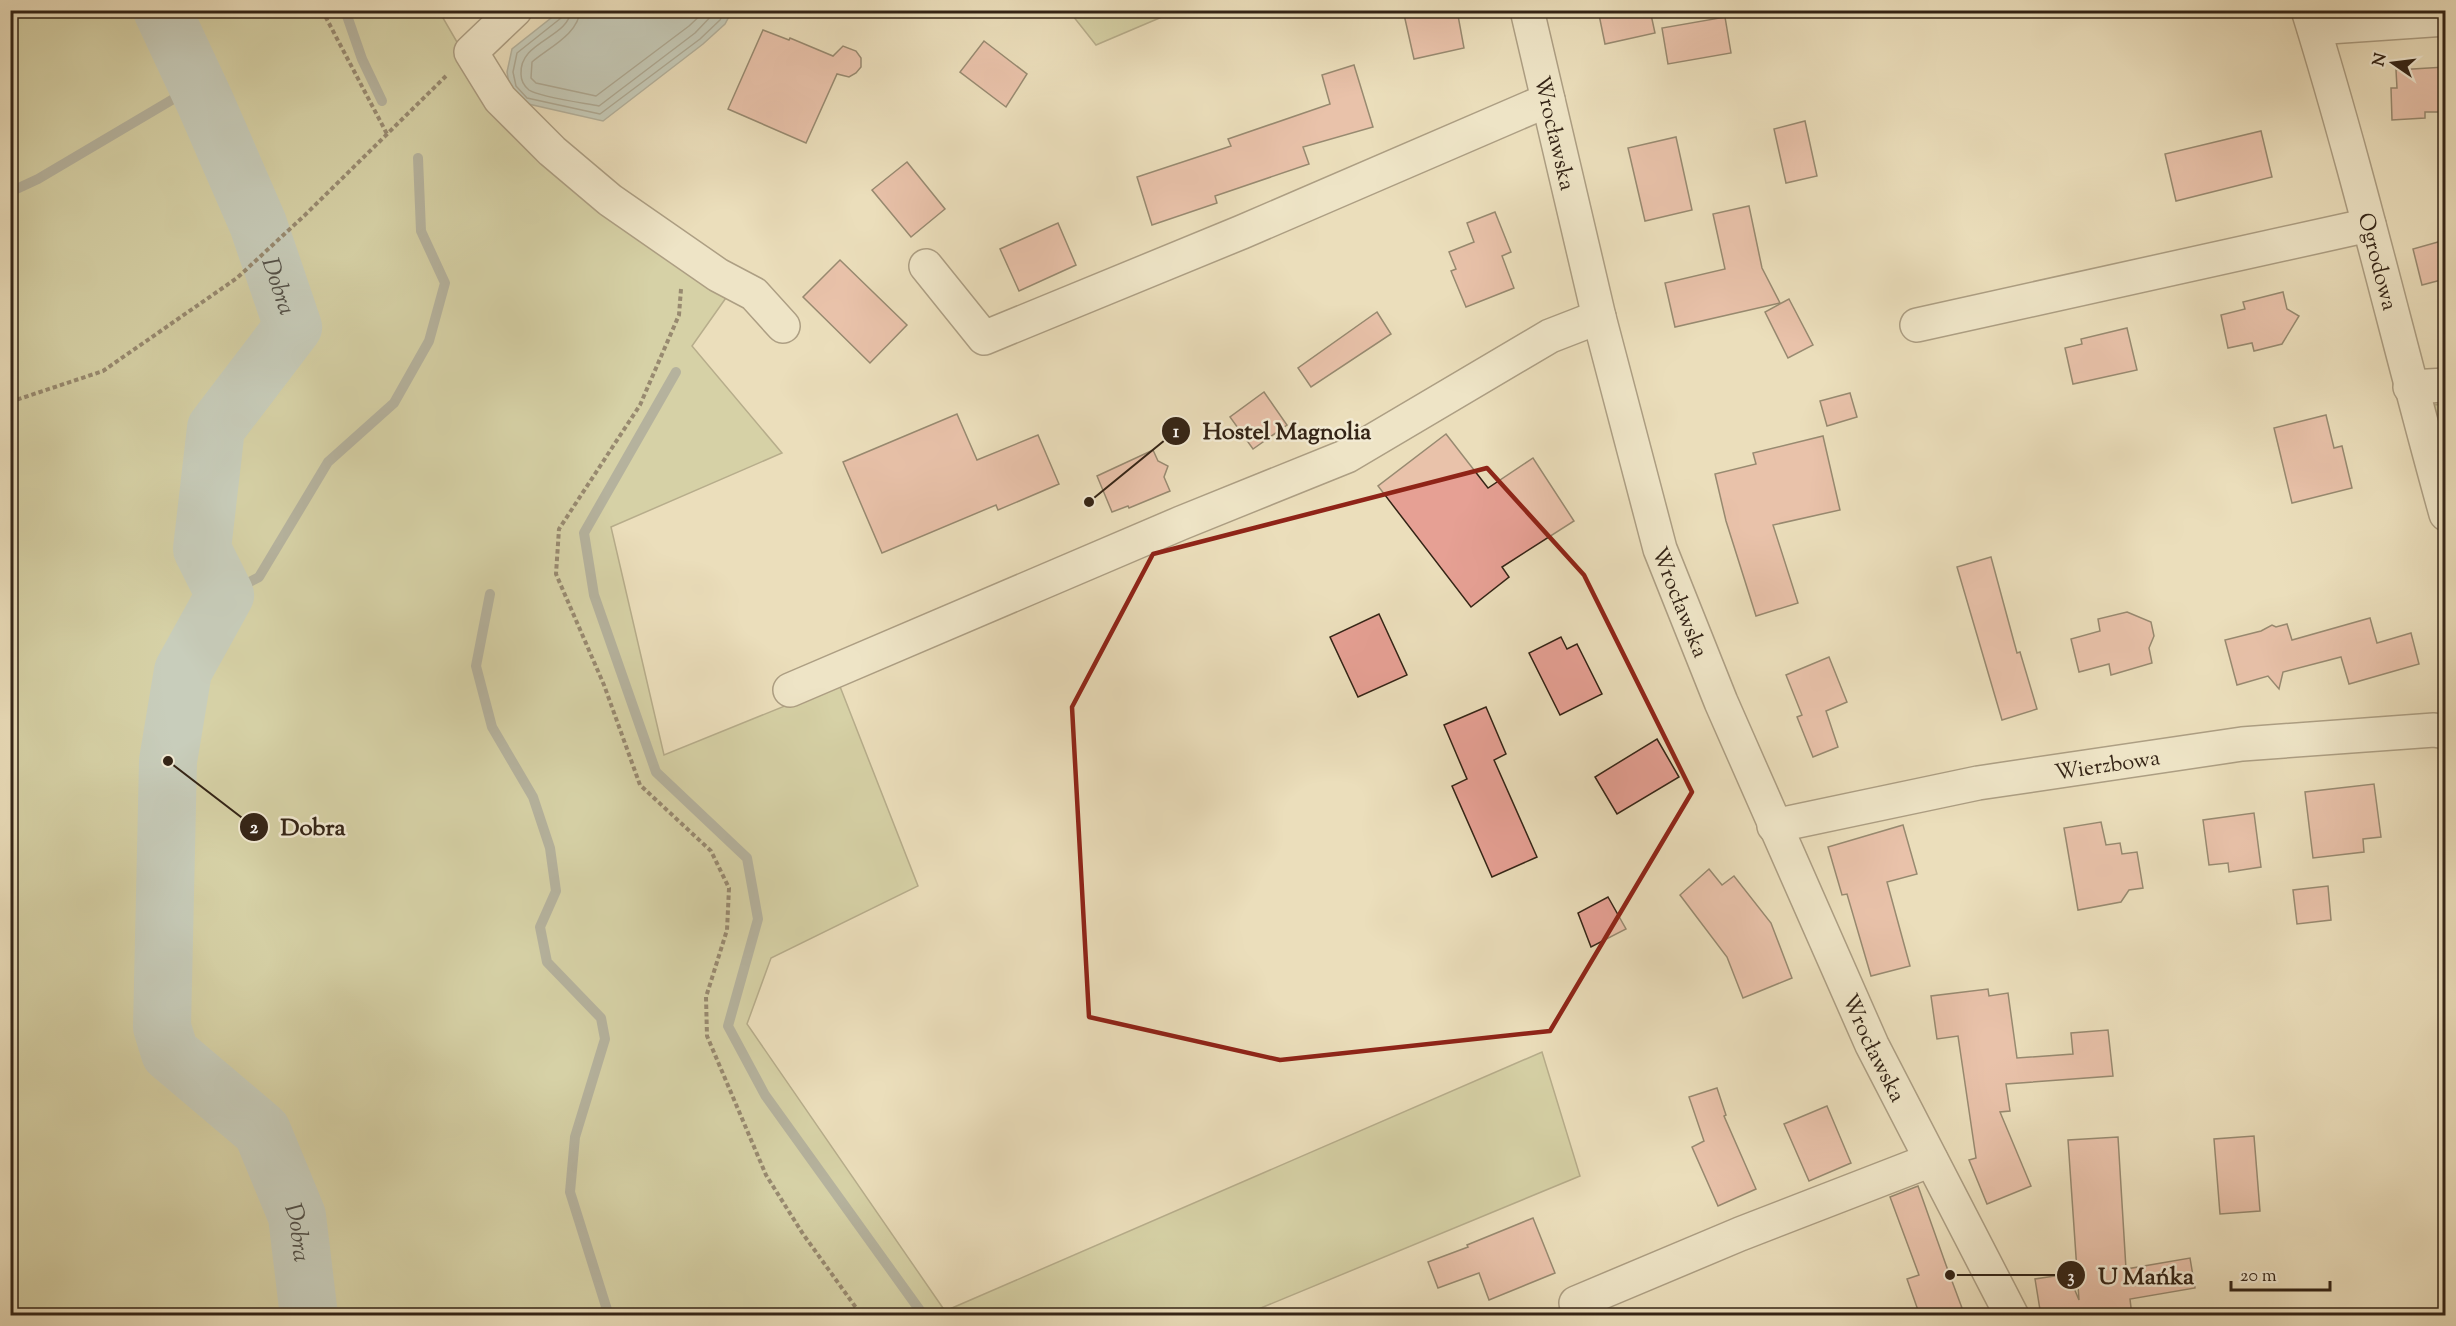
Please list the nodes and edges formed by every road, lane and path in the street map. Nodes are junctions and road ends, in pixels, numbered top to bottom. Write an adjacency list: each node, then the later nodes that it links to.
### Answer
1 (322, 10): 8 (path)
2 (515, 10): 6 (street)
3 (1527, 10): 7 (street, Wrocławska)
4 (2311, 19): 5 (street); 9 (street, Ogrodowa)
5 (2445, 20)
6 (471, 52): 8 (path); 10 (street)
7 (1548, 100): 11 (street); 12 (street, Wrocławska)
8 (387, 134): 17 (path)
9 (2369, 225): 13 (street); 16 (street, Ogrodowa)
10 (685, 252): 14 (street); 24 (path)
11 (926, 266)
12 (1599, 317): 19 (street); 21 (street, Wrocławska)
13 (1917, 325)
14 (783, 326)
15 (2445, 385): 16 (street)
16 (2410, 387): 18 (street, Ogrodowa)
17 (10, 402)
18 (2445, 514)
19 (790, 690)
20 (2445, 732): 21 (street, Wierzbowa)
21 (1774, 826): 22 (street, Wrocławska)
22 (1931, 1160): 23 (street); 25 (street, Wrocławska)
23 (1576, 1303)
24 (862, 1316)
25 (2012, 1316)

